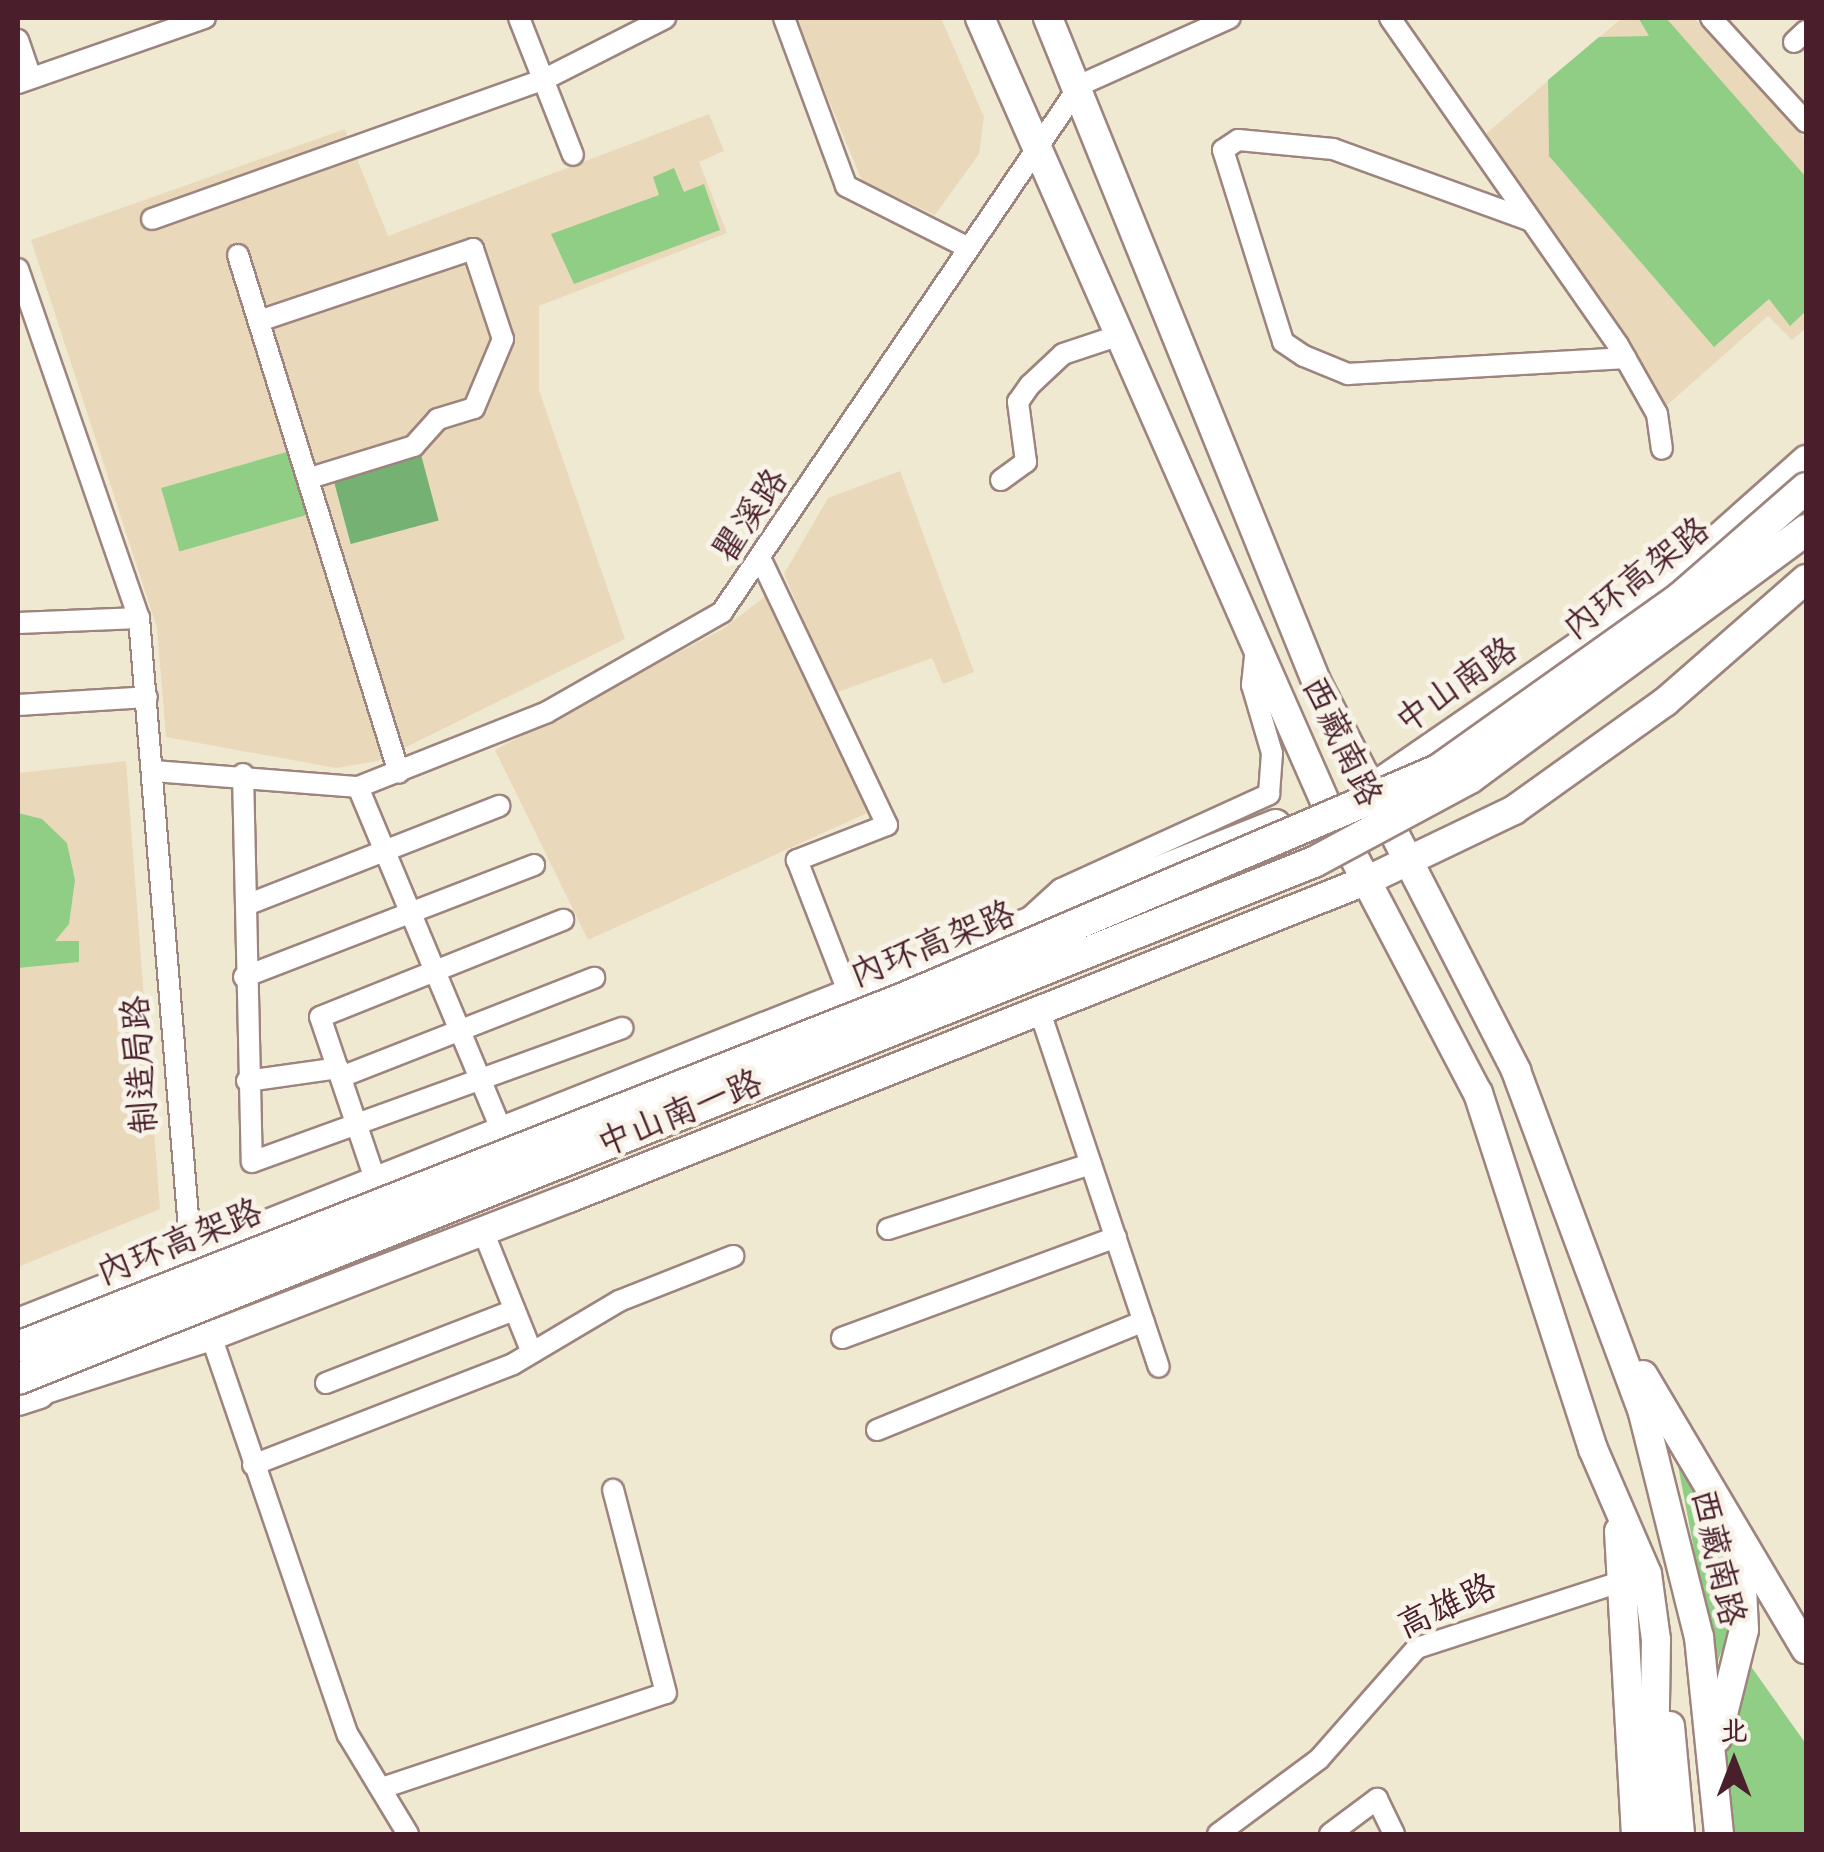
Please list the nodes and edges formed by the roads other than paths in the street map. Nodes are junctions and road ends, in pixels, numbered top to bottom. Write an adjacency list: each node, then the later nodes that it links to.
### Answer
1 (206, 18): 12 (street)
2 (519, 18): 11 (street)
3 (666, 18): 11 (street)
4 (784, 18): 19 (street)
5 (980, 18): 15 (main road, 西藏南路)
6 (1048, 18): 13 (main road, 西藏南路)
7 (1230, 18): 13 (street, 瞿溪路)
8 (1390, 18): 18 (street)
9 (1711, 18): 14 (street)
10 (18, 40): 12 (street)
11 (543, 80): 16 (street); 17 (street)
12 (24, 81)
13 (1080, 85): 15 (street, 瞿溪路); 43 (main road, 西藏南路)
14 (1806, 122)
15 (1037, 143): 19 (street, 瞿溪路); 24 (main road, 西藏南路)
16 (573, 156)
17 (152, 218)
18 (1529, 220): 25 (street); 25 (street)
19 (964, 245): 32 (street, 瞿溪路)
20 (238, 255): 22 (street)
21 (18, 269): 23 (street, 制造局路)
22 (259, 322): 28 (street); 28 (street)
23 (27, 332): 34 (street, 制造局路)
24 (1116, 336): 29 (street); 36 (main road, 西藏南路)
25 (1626, 358): 26 (street)
26 (1662, 449)
27 (1806, 460): 43 (main road, 中山南路)
28 (310, 478): 40 (street)
29 (1001, 480)
30 (1806, 488): 79 (highway, 内环高架路, bridge)
31 (1806, 530): 83 (highway, 内环高架路, bridge)
32 (763, 564): 40 (street, 瞿溪路); 57 (street)
33 (1806, 579): 47 (main road)
34 (139, 618): 35 (street); 37 (street, 制造局路)
35 (18, 623)
36 (1256, 650): 44 (main road, 西藏南路); 53 (street)
37 (147, 696): 38 (street); 39 (street, 制造局路)
38 (18, 705)
39 (154, 771): 41 (street, 瞿溪路); 71 (street, 制造局路)
40 (399, 773): 42 (street, 瞿溪路)
41 (243, 774): 42 (street, 瞿溪路); 50 (street)
42 (358, 786): 46 (street)
43 (1368, 790): 44 (main road, 中山南路); 47 (main road, 西藏南路)
44 (1326, 804): 49 (main road, 西藏南路); 53 (main road, 中山南一路)
45 (499, 806): 46 (street)
46 (385, 850): 50 (street); 51 (street)
47 (1404, 859): 49 (main road); 73 (main road, 西藏南路)
48 (534, 865): 51 (street)
49 (1370, 878): 58 (main road, 中山南一路); 88 (main road, 西藏南路)
50 (249, 904): 55 (street)
51 (411, 913): 54 (street); 55 (street)
52 (563, 920): 54 (street)
53 (1022, 925): 57 (main road, 中山南一路)
54 (435, 971): 60 (street); 61 (street)
55 (244, 978): 62 (street)
56 (594, 978): 60 (street)
57 (849, 994): 65 (main road, 中山南一路)
58 (1040, 1012): 66 (street); 69 (main road, 中山南一路)
59 (622, 1028): 63 (street)
60 (460, 1030): 61 (street); 63 (street)
61 (339, 1073): 62 (street); 64 (street)
62 (247, 1081): 64 (street)
63 (482, 1082): 64 (street); 65 (street)
64 (358, 1130): 67 (street)
65 (502, 1132): 67 (main road, 中山南一路)
66 (1091, 1164): 68 (street); 70 (street)
67 (376, 1182): 71 (main road, 中山南一路)
68 (888, 1228)
69 (484, 1231): 74 (street); 77 (main road, 中山南一路)
70 (1116, 1238): 75 (street); 78 (street)
71 (190, 1256): 76 (main road, 中山南一路); 77 (street, 制造局路)
72 (733, 1256): 80 (street)
73 (1602, 1307): 87 (main road, 西藏南路); 91 (main road, 西藏南路)
74 (514, 1310): 80 (street); 82 (street)
75 (1144, 1321): 81 (street); 84 (street)
76 (18, 1323)
77 (211, 1336): 83 (main road, 中山南一路); 85 (street, 制造局路)
78 (842, 1338)
79 (18, 1347)
80 (532, 1353): 85 (street)
81 (1159, 1367)
82 (326, 1383)
83 (22, 1396)
84 (877, 1430)
85 (253, 1465): 92 (street, 制造局路)
86 (613, 1490): 92 (street)
87 (1739, 1538): 90 (main road, 西藏南路); 91 (main road)
88 (1636, 1577): 89 (main road, 西藏南路); 94 (street, 高雄路); 97 (main road, 西藏南路)
89 (1656, 1640): 98 (main road, 西藏南路); 99 (main road)
90 (1806, 1649)
91 (1712, 1754): 100 (main road, 西藏南路)
92 (382, 1788): 93 (street, 制造局路)
93 (408, 1834)
94 (1218, 1834)
95 (1330, 1834): 96 (street)
96 (1394, 1834)
97 (1636, 1834)
98 (1653, 1834)
99 (1680, 1834)
100 (1718, 1834)

